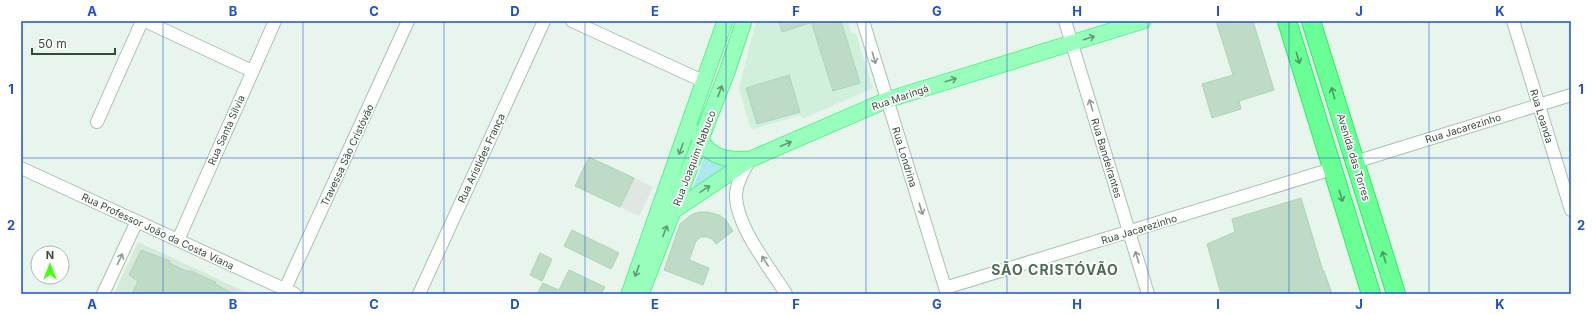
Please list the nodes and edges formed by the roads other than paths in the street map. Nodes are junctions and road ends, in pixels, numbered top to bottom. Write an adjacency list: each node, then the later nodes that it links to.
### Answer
1 (143, 21): 15 (street); 21 (street)
2 (274, 21): 15 (street, Rua Santa Sílvia)
3 (408, 21): 33 (street, Travessa São Cristóvão)
4 (544, 21): 35 (street, Rua Aristides França)
5 (572, 21): 16 (street)
6 (725, 21): 16 (main road, Rua Joaquim Nabuco)
7 (744, 21): 22 (main road, Rua Joaquim Nabuco, one-way to 7)
8 (863, 21): 18 (street, Rua Londrina, one-way to 18)
9 (1065, 21): 14 (street, Rua Bandeirantes)
10 (1143, 21): 14 (main road, Rua Maringá, one-way to 10)
11 (1287, 21): 26 (highway, one-way to 26)
12 (1311, 21): 24 (highway, Avenida das Torres, one-way to 12)
13 (1513, 21): 19 (street, Rua Loanda)
14 (1072, 43): 18 (main road, Rua Maringá, one-way to 14); 30 (street, Rua Bandeirantes, one-way to 14)
15 (252, 71): 31 (street, Rua Santa Sílvia)
16 (705, 82): 20 (main road, Rua Joaquim Nabuco)
17 (1571, 95): 19 (street, Rua Jacarezinho)
18 (887, 100): 23 (main road, Rua Maringá, one-way to 18); 32 (street, Rua Londrina, one-way to 32)
19 (1539, 105): 24 (street, Rua Jacarezinho); 27 (street, Rua Loanda)
20 (694, 112): 22 (main road); 36 (main road, Rua Joaquim Nabuco, one-way to 36)
21 (96, 122)
22 (701, 140): 23 (main road); 28 (main road, Rua Joaquim Nabuco)
23 (750, 159): 28 (main road, Rua Maringá, one-way to 23); 38 (street, one-way to 23)
24 (1355, 162): 41 (highway, Avenida das Torres, one-way to 24)
25 (21, 168): 29 (street, Rua Professor João da Costa Viana)
26 (1332, 169): 30 (street, Rua Jacarezinho); 40 (highway, one-way to 40)
27 (1571, 210)
28 (673, 211): 37 (main road, Rua Joaquim Nabuco, one-way to 28)
29 (137, 221): 31 (street, Rua Professor João da Costa Viana); 34 (street, one-way to 29)
30 (1129, 232): 32 (street, Rua Jacarezinho); 39 (street, Rua Bandeirantes, one-way to 30)
31 (178, 240): 33 (street, Rua Professor João da Costa Viana)
32 (946, 291)
33 (290, 292)
34 (104, 294)
35 (419, 294)
36 (629, 294)
37 (641, 294)
38 (786, 294)
39 (1148, 294)
40 (1371, 294)
41 (1396, 294)

